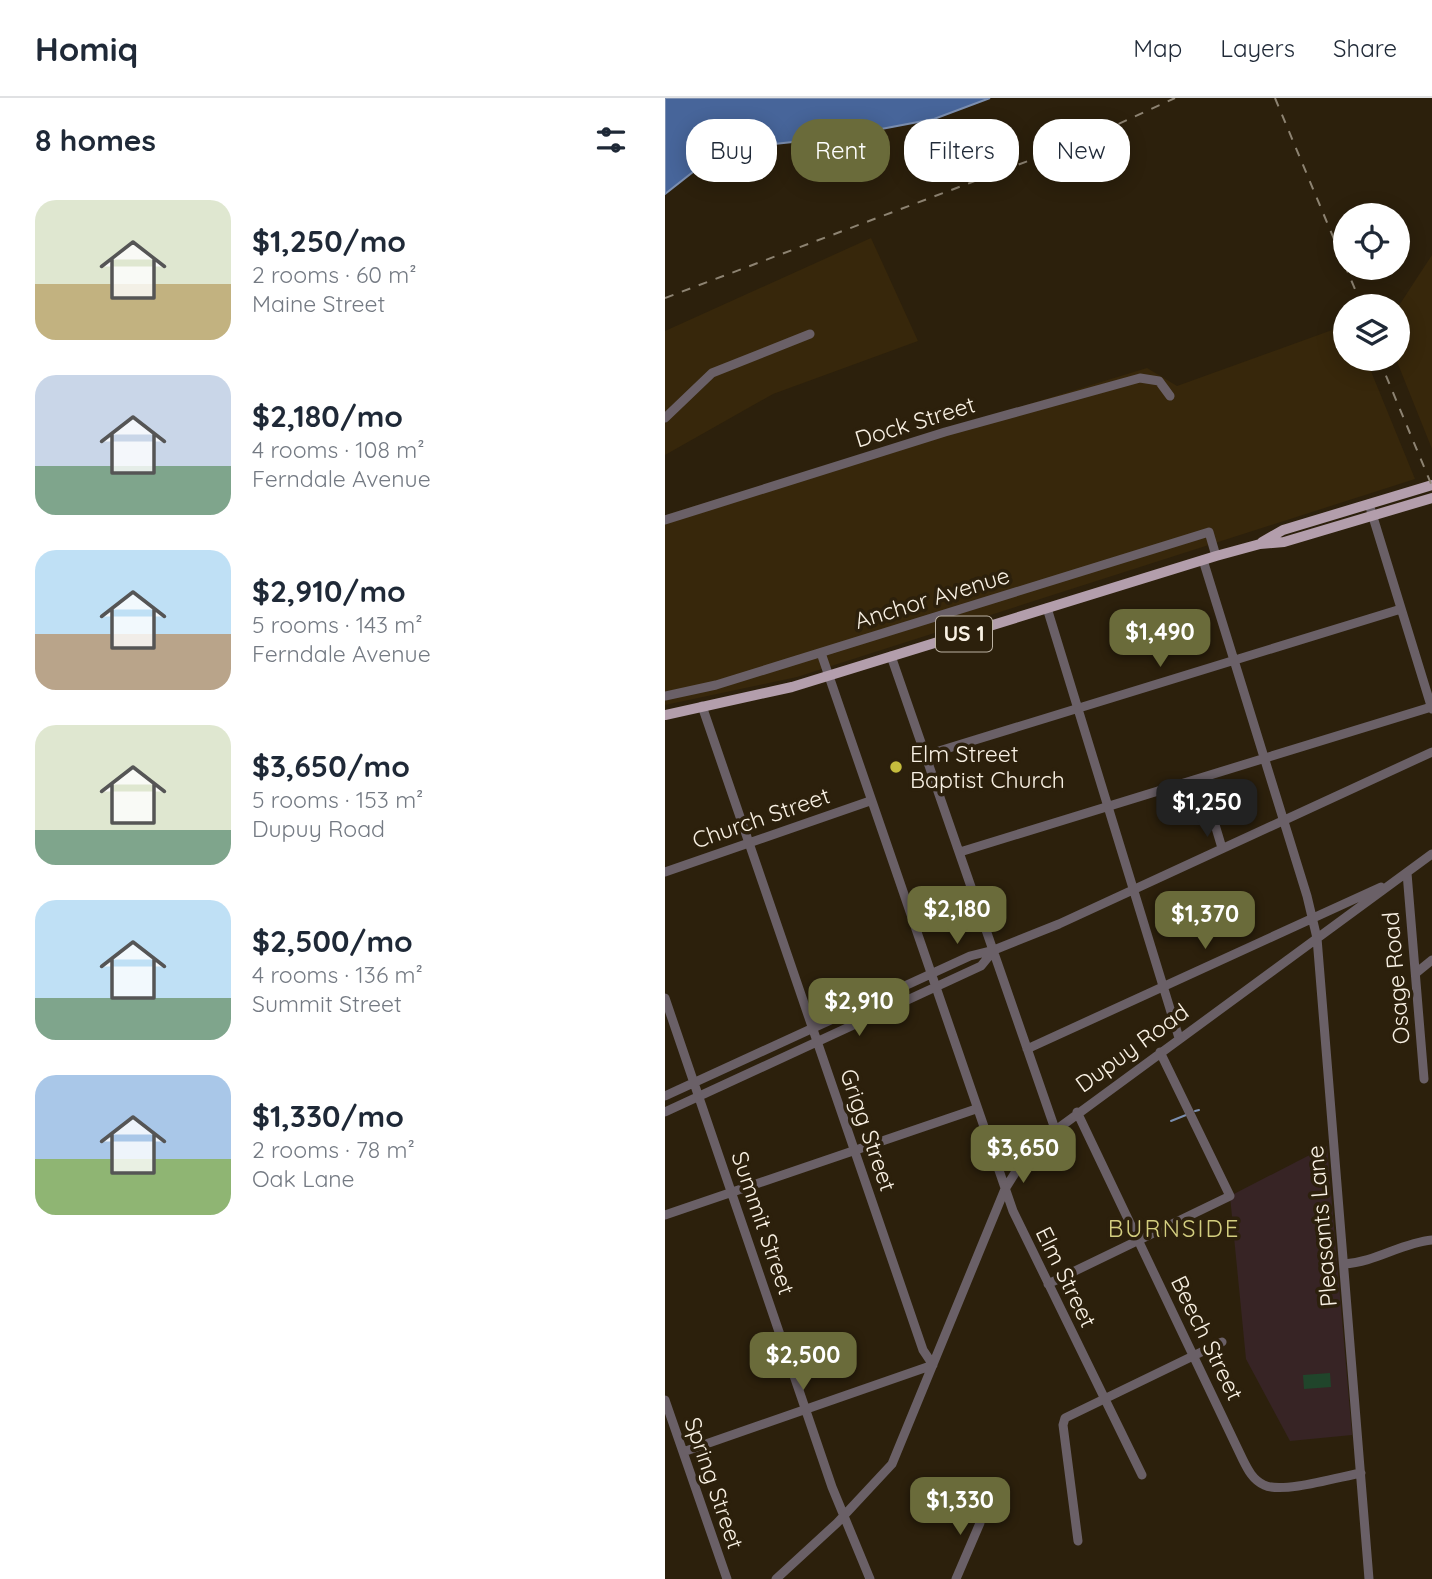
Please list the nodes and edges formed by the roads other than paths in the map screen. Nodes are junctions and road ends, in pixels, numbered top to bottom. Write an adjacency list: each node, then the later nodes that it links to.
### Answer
1 (810, 334): 3 (street)
2 (1170, 396): 7 (street, Dock Street)
3 (666, 417)
4 (1432, 485): 6 (main road, US 1)
5 (1432, 498): 6 (main road, US 1)
6 (1370, 509): 8 (main road, US 1); 11 (street)
7 (665, 520)
8 (1216, 556): 9 (main road, US 1); 12 (street, Anchor Avenue)
9 (1203, 560): 10 (main road, US 1); 14 (street, Pleasants Lane)
10 (1047, 608): 13 (main road, US 1); 19 (street)
11 (1401, 609): 14 (street); 18 (street)
12 (821, 653): 15 (street, Elm Street); 16 (street, Anchor Avenue)
13 (891, 656): 15 (main road, US 1); 22 (street)
14 (1234, 661): 19 (street); 23 (street, Pleasants Lane)
15 (828, 676): 17 (main road, US 1); 25 (street, Elm Street)
16 (665, 696)
17 (702, 706): 20 (main road, US 1); 28 (street, Grigg Street)
18 (1432, 708): 23 (street)
19 (1077, 710): 22 (street); 26 (street)
20 (665, 715)
21 (1432, 752): 27 (street)
22 (926, 755): 30 (street)
23 (1263, 759): 24 (street); 27 (street, Pleasants Lane)
24 (1201, 778): 26 (street); 29 (street)
25 (870, 801): 28 (street, Church Street); 41 (street, Elm Street)
26 (1108, 807): 30 (street); 35 (street)
27 (1283, 821): 29 (street); 36 (street, Pleasants Lane)
28 (749, 843): 32 (street, Church Street); 45 (street, Grigg Street)
29 (1223, 848): 35 (street)
30 (960, 852): 38 (street)
31 (1432, 854): 33 (street, Dupuy Road)
32 (665, 872)
33 (1407, 873): 34 (street, Dupuy Road); 40 (street, Osage Road)
34 (1396, 881): 36 (street); 37 (street, Dupuy Road)
35 (1133, 889): 38 (street); 42 (street)
36 (1313, 917): 37 (street, Pleasants Lane); 42 (street)
37 (1317, 938): 46 (street, Dupuy Road); 64 (street, Pleasants Lane)
38 (994, 950): 41 (street); 43 (street); 48 (street)
39 (1432, 961): 40 (street)
40 (1416, 973): 50 (street, Osage Road)
41 (931, 974): 43 (street, Elm Street); 45 (street)
42 (1163, 987): 46 (street); 48 (street)
43 (935, 988): 47 (street); 54 (street, Elm Street)
44 (665, 998): 51 (street, Summit Street)
45 (812, 1029): 47 (street, Grigg Street); 51 (street)
46 (1179, 1038): 49 (street, Dupuy Road)
47 (817, 1042): 53 (street); 58 (street, Grigg Street)
48 (1027, 1049): 57 (street)
49 (1160, 1052): 56 (street, Dupuy Road); 62 (street)
50 (1424, 1079)
51 (694, 1083): 52 (street); 53 (street, Summit Street)
52 (665, 1096)
53 (698, 1096): 55 (street); 60 (street, Summit Street)
54 (976, 1109): 58 (street); 59 (street, Elm Street)
55 (665, 1112)
56 (1077, 1112): 57 (street, Dupuy Road); 62 (street, Beech Street)
57 (1055, 1129): 59 (street, Dupuy Road)
58 (855, 1151): 60 (street); 68 (street, Grigg Street)
59 (1005, 1189): 65 (street, Elm Street); 68 (street, Dupuy Road)
60 (732, 1192): 61 (street); 71 (street, Summit Street)
61 (665, 1215)
62 (1139, 1240): 65 (street); 67 (street, Beech Street)
63 (1432, 1240): 64 (street)
64 (1344, 1264): 74 (street, Pleasants Lane)
65 (1048, 1284): 69 (street, Elm Street)
66 (1222, 1342): 67 (street)
67 (1194, 1356): 69 (street); 74 (street, Beech Street)
68 (933, 1365): 71 (street); 77 (street, Dupuy Road)
69 (1103, 1399): 75 (street, Elm Street); 78 (street)
70 (665, 1400): 72 (street, Spring Street)
71 (805, 1407): 73 (street); 77 (street, Summit Street)
72 (670, 1430): 73 (street, Spring Street)
73 (683, 1452): 79 (street, Spring Street)
74 (1361, 1473): 83 (street, Pleasants Lane)
75 (1142, 1475)
76 (982, 1499): 82 (street)
77 (843, 1515): 80 (street, Dupuy Road); 81 (street, Summit Street)
78 (1078, 1541)
79 (727, 1579)
80 (776, 1579)
81 (870, 1579)
82 (956, 1579)
83 (1369, 1579)

